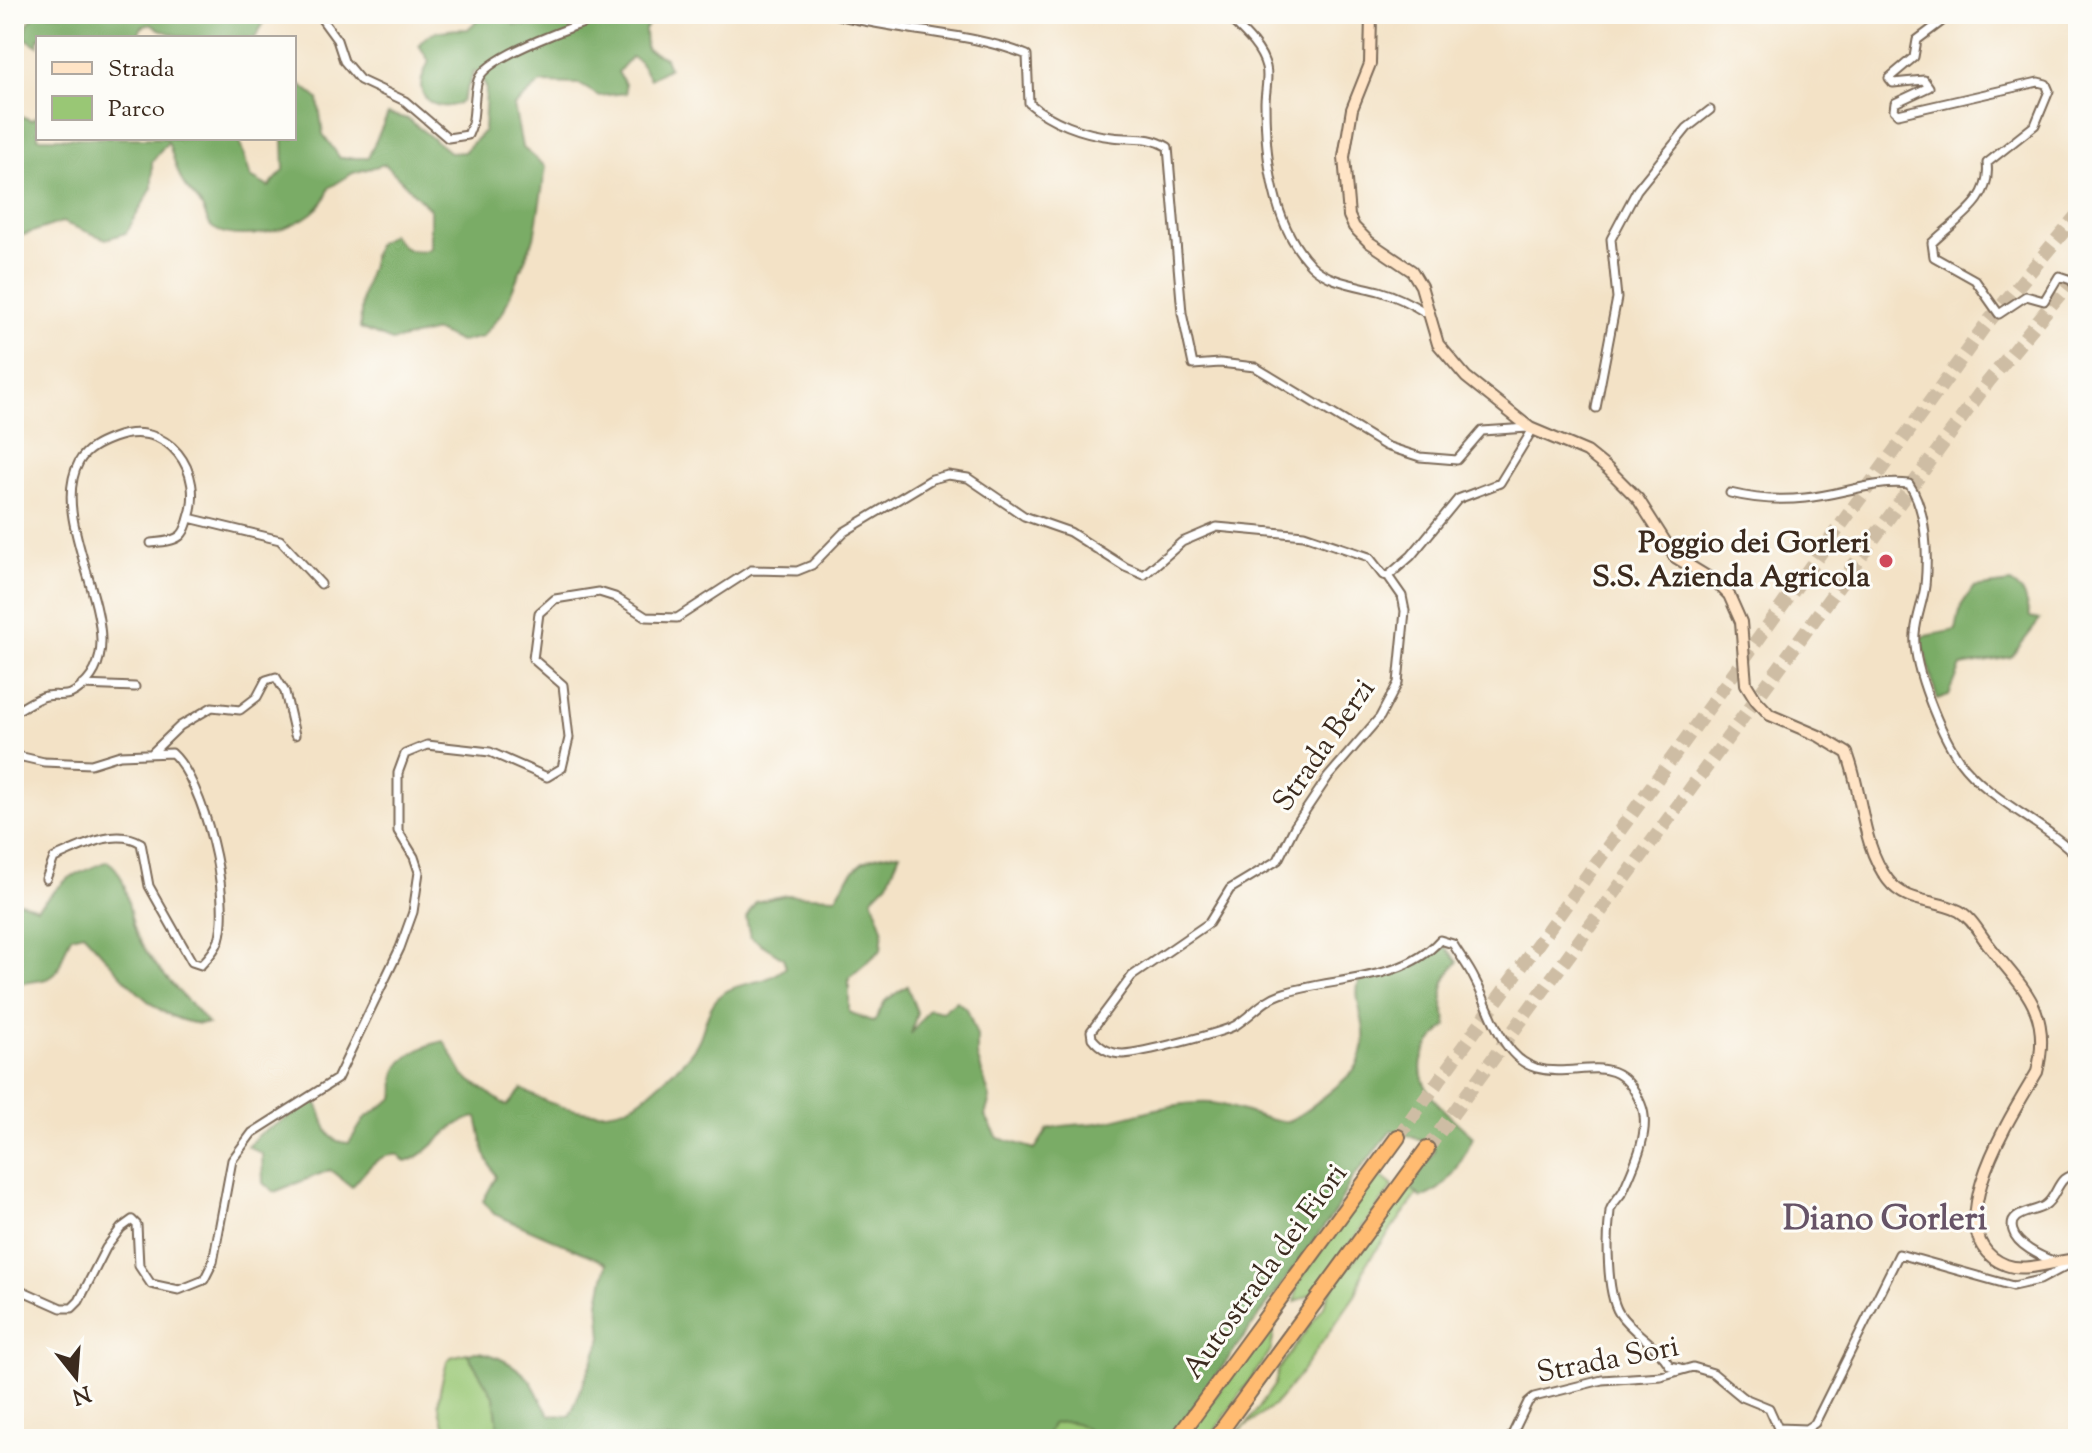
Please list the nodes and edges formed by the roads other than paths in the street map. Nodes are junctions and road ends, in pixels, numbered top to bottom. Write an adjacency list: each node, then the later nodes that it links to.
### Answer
1 (318, 14): 2 (street)
2 (611, 14)
3 (834, 14): 13 (street)
4 (1225, 14): 9 (street)
5 (1371, 14): 9 (main road)
6 (1942, 14): 8 (street)
7 (1710, 110): 11 (street)
8 (2078, 289)
9 (1428, 314): 13 (main road)
10 (2078, 404): 12 (street)
11 (1596, 408)
12 (2078, 425)
13 (1531, 428): 17 (street); 31 (main road)
14 (1730, 493): 25 (street)
15 (189, 518): 16 (street); 18 (street); 19 (street)
16 (151, 543)
17 (1388, 576): 32 (street, Strada Berzi); 33 (street, Strada Berzi)
18 (321, 584)
19 (82, 685): 20 (street); 21 (street)
20 (135, 687)
21 (14, 712)
22 (295, 735): 23 (street)
23 (151, 753): 24 (street); 26 (street)
24 (14, 755)
25 (2078, 857)
26 (46, 879)
27 (1398, 1137): 34 (highway, Autostrada dei Fiori)
28 (1427, 1149): 35 (highway, Autostrada dei Fiori)
29 (2078, 1175): 31 (street)
30 (2078, 1260): 31 (main road); 33 (street, Strada Sori)
31 (2053, 1261)
32 (14, 1287)
33 (1680, 1368): 36 (street, Strada Sori)
34 (1177, 1439)
35 (1215, 1439)
36 (1510, 1439)

